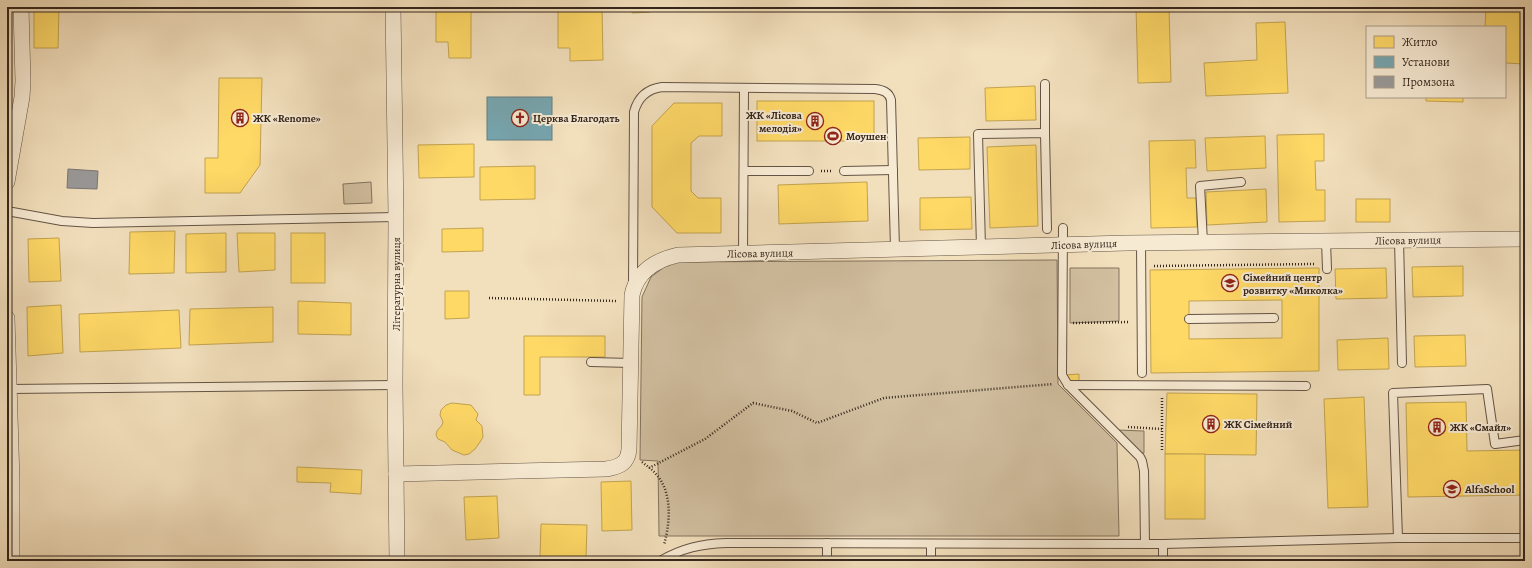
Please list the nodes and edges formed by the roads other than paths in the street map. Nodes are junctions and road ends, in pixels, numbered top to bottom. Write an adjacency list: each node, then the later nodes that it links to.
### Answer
1 (21, 7): 10 (street)
2 (393, 7): 13 (street, Літературна вулиця)
3 (1045, 84): 5 (lane)
4 (744, 88): 7 (lane); 8 (lane); 26 (lane)
5 (1045, 133): 15 (lane); 22 (lane)
6 (844, 170): 7 (lane)
7 (893, 170): 23 (lane)
8 (744, 171): 9 (lane); 24 (lane)
9 (809, 171)
10 (7, 182)
11 (1241, 182): 19 (lane)
12 (7, 212): 13 (lane)
13 (396, 217): 37 (street, Літературна вулиця)
14 (1063, 228): 21 (lane)
15 (1047, 229)
16 (1525, 238): 17 (street, Лісова вулиця)
17 (1399, 240): 18 (street, Лісова вулиця); 34 (lane)
18 (1326, 241): 19 (street, Лісова вулиця); 25 (lane)
19 (1203, 242): 20 (street, Лісова вулиця)
20 (1141, 243): 21 (street, Лісова вулиця); 30 (lane)
21 (1063, 245): 22 (street, Лісова вулиця); 36 (lane)
22 (981, 247): 23 (street, Лісова вулиця)
23 (895, 249): 24 (street, Лісова вулиця)
24 (743, 254): 26 (street, Лісова вулиця)
25 (1327, 266)
26 (632, 295): 33 (street)
27 (7, 318): 39 (street)
28 (1274, 318): 29 (lane)
29 (1189, 320)
30 (1141, 321): 31 (lane); 35 (lane)
31 (1151, 321)
32 (591, 362): 33 (lane)
33 (631, 363): 41 (street)
34 (1402, 363)
35 (1142, 373)
36 (1066, 383): 38 (lane); 46 (lane)
37 (395, 385): 39 (lane); 41 (street, Літературна вулиця)
38 (1306, 386)
39 (9, 389): 48 (street)
40 (1525, 440): 42 (lane)
41 (396, 474): 49 (street, Літературна вулиця)
42 (1398, 538): 43 (lane); 47 (lane)
43 (1525, 538)
44 (827, 543): 45 (lane); 50 (lane); 51 (lane)
45 (932, 544): 46 (lane); 52 (lane)
46 (1145, 544): 47 (lane)
47 (1163, 544): 53 (lane)
48 (12, 561)
49 (397, 561)
50 (660, 561)
51 (827, 561)
52 (932, 561)
53 (1163, 561)

